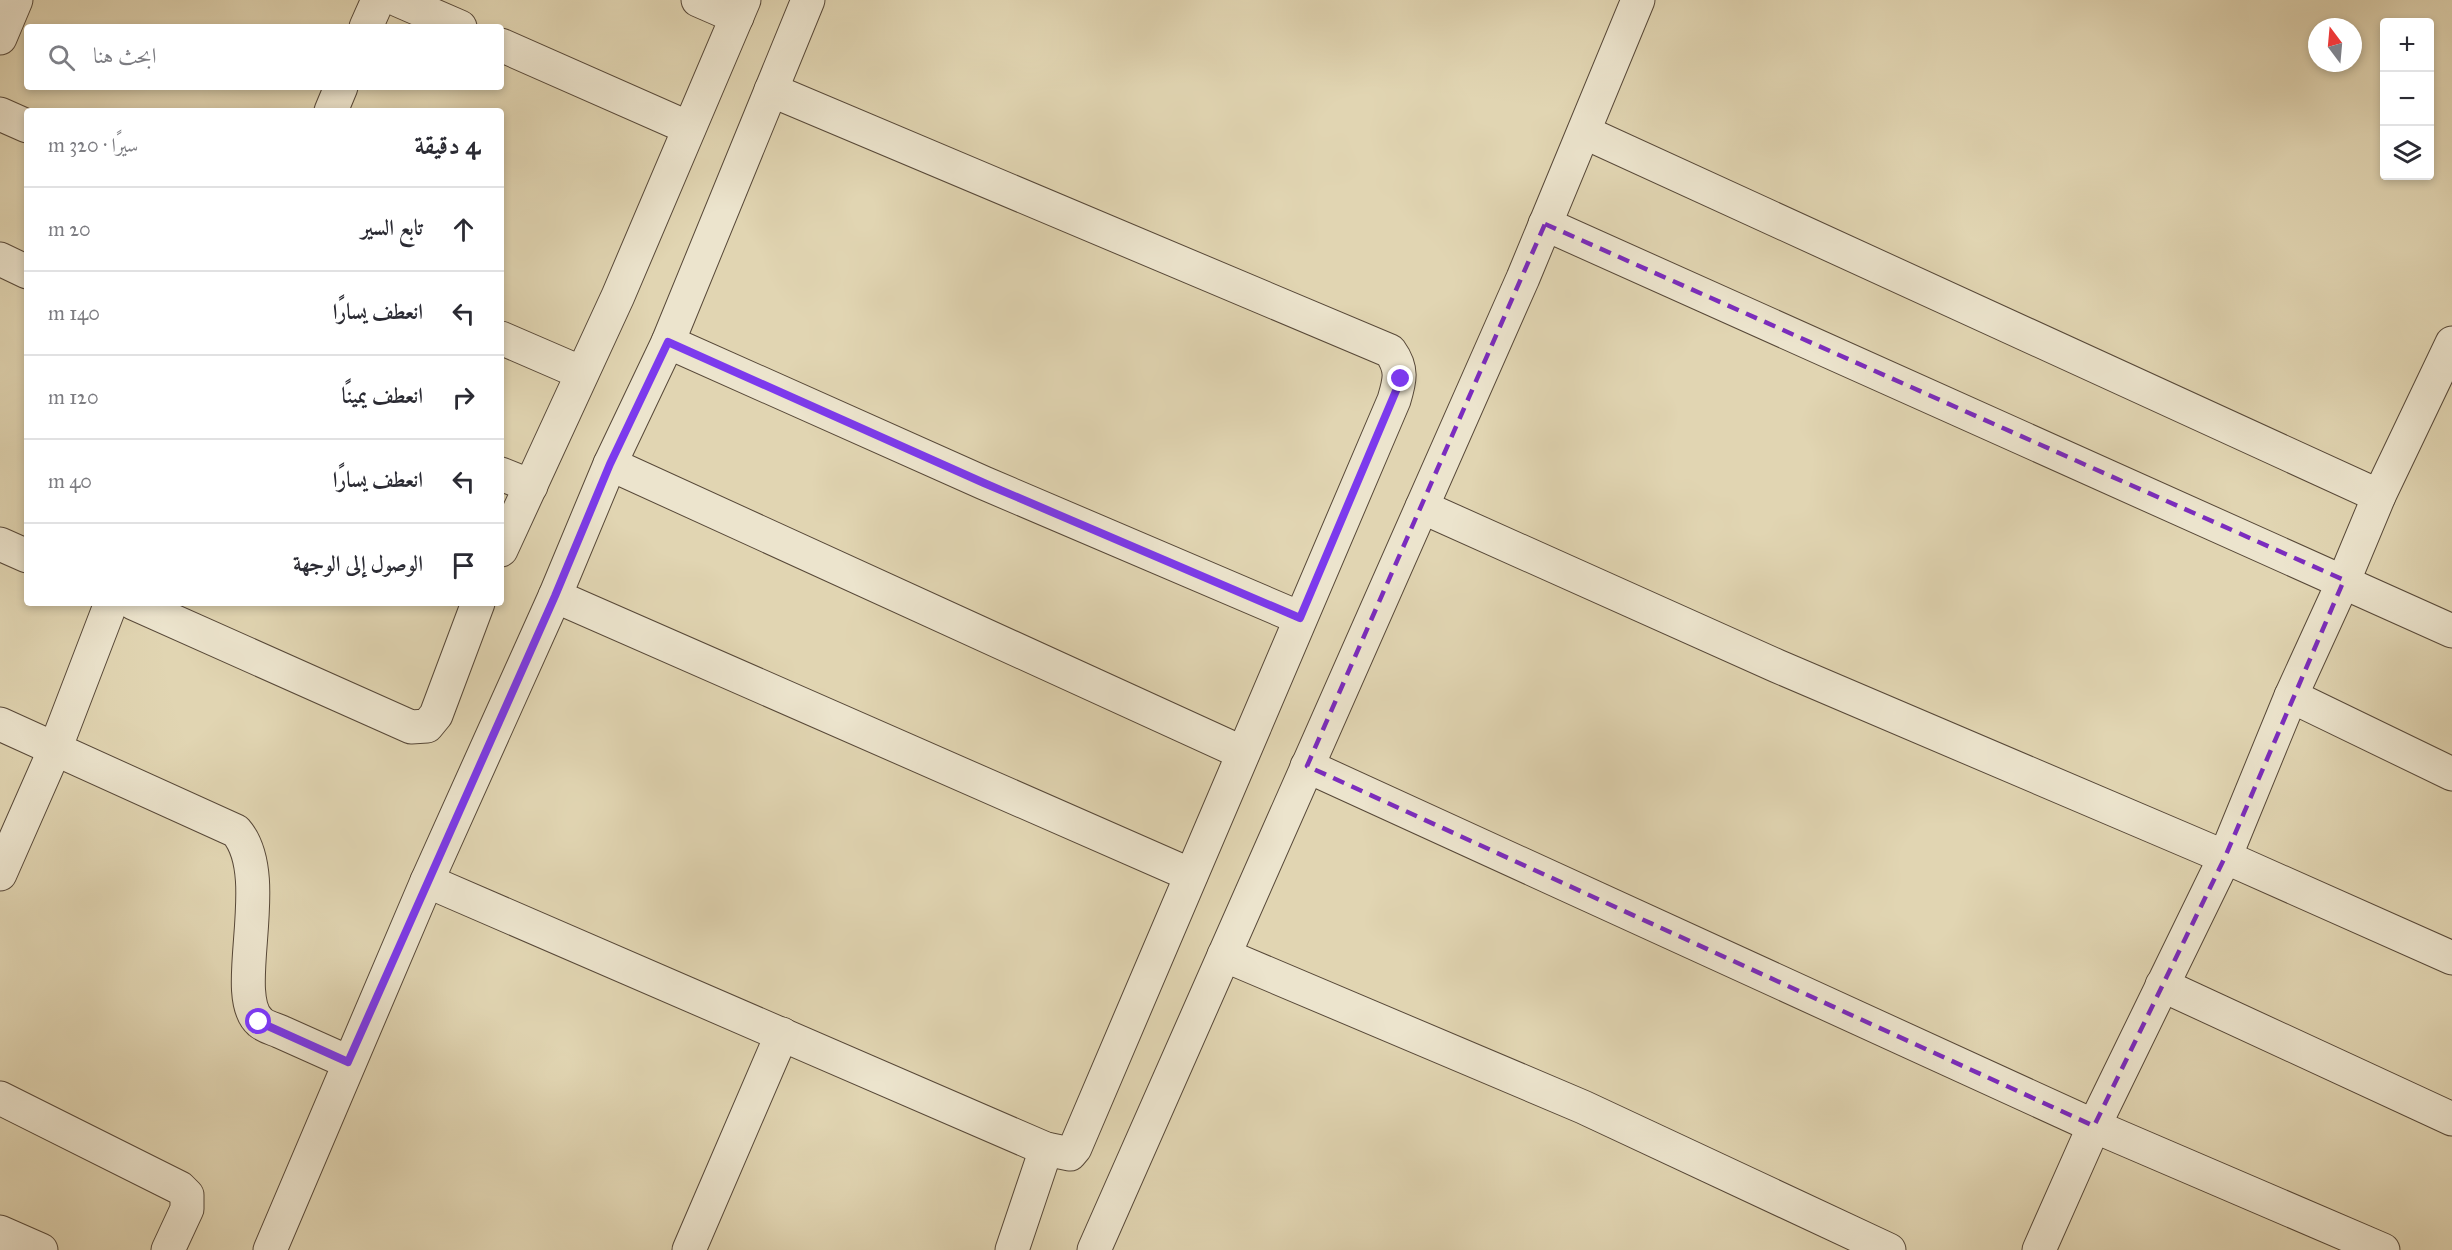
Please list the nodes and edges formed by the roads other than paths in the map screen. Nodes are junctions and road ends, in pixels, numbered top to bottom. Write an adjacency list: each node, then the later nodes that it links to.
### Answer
1 (16, 0): 10 (street)
2 (378, 0): 8 (street)
3 (398, 0): 9 (street)
4 (698, 0): 7 (street)
5 (808, 0): 13 (street)
6 (1638, 0): 18 (street)
7 (740, 8): 17 (street)
8 (367, 24)
9 (453, 24)
10 (0, 38)
11 (504, 46): 17 (street)
12 (340, 90): 14 (street)
13 (771, 90): 23 (street); 38 (street)
14 (332, 108)
15 (0, 114): 16 (street)
16 (24, 125)
17 (689, 128): 25 (street)
18 (1584, 132): 19 (street); 28 (street)
19 (1545, 224): 29 (street); 33 (street)
20 (0, 260): 21 (street)
21 (24, 271)
22 (504, 339): 25 (street)
23 (668, 342): 26 (street); 38 (street)
24 (2452, 343): 28 (street)
25 (582, 373): 27 (street)
26 (610, 464): 34 (street); 43 (street)
27 (516, 480): 30 (street)
28 (2379, 496): 33 (street)
29 (1422, 507): 44 (street); 46 (street)
30 (504, 536)
31 (0, 544): 32 (street)
32 (24, 555)
33 (2344, 580): 39 (street); 40 (street)
34 (555, 596): 48 (street); 49 (street)
35 (110, 606): 42 (street)
36 (140, 606): 37 (street)
37 (477, 606)
38 (1300, 618): 43 (street)
39 (2452, 631)
40 (2291, 696): 45 (street); 46 (street)
41 (0, 724): 42 (street)
42 (55, 749): 47 (street); 54 (street)
43 (1243, 753): 48 (street)
44 (1307, 766): 50 (street); 57 (street)
45 (2452, 774)
46 (2225, 857): 51 (street); 52 (street)
47 (0, 874)
48 (1191, 875): 58 (street)
49 (427, 881): 53 (street); 54 (street)
50 (1224, 955): 65 (street); 66 (street)
51 (2452, 957)
52 (2162, 985): 56 (street); 57 (street)
53 (782, 1034): 58 (street); 63 (street)
54 (348, 1062): 62 (street)
55 (0, 1098): 61 (street)
56 (2452, 1119)
57 (2094, 1126): 67 (street); 68 (street)
58 (1046, 1149): 64 (street)
59 (0, 1232): 60 (street)
60 (41, 1250)
61 (168, 1250)
62 (270, 1250)
63 (689, 1250)
64 (1012, 1250)
65 (1094, 1250)
66 (1888, 1250)
67 (2039, 1250)
68 (2383, 1250)

